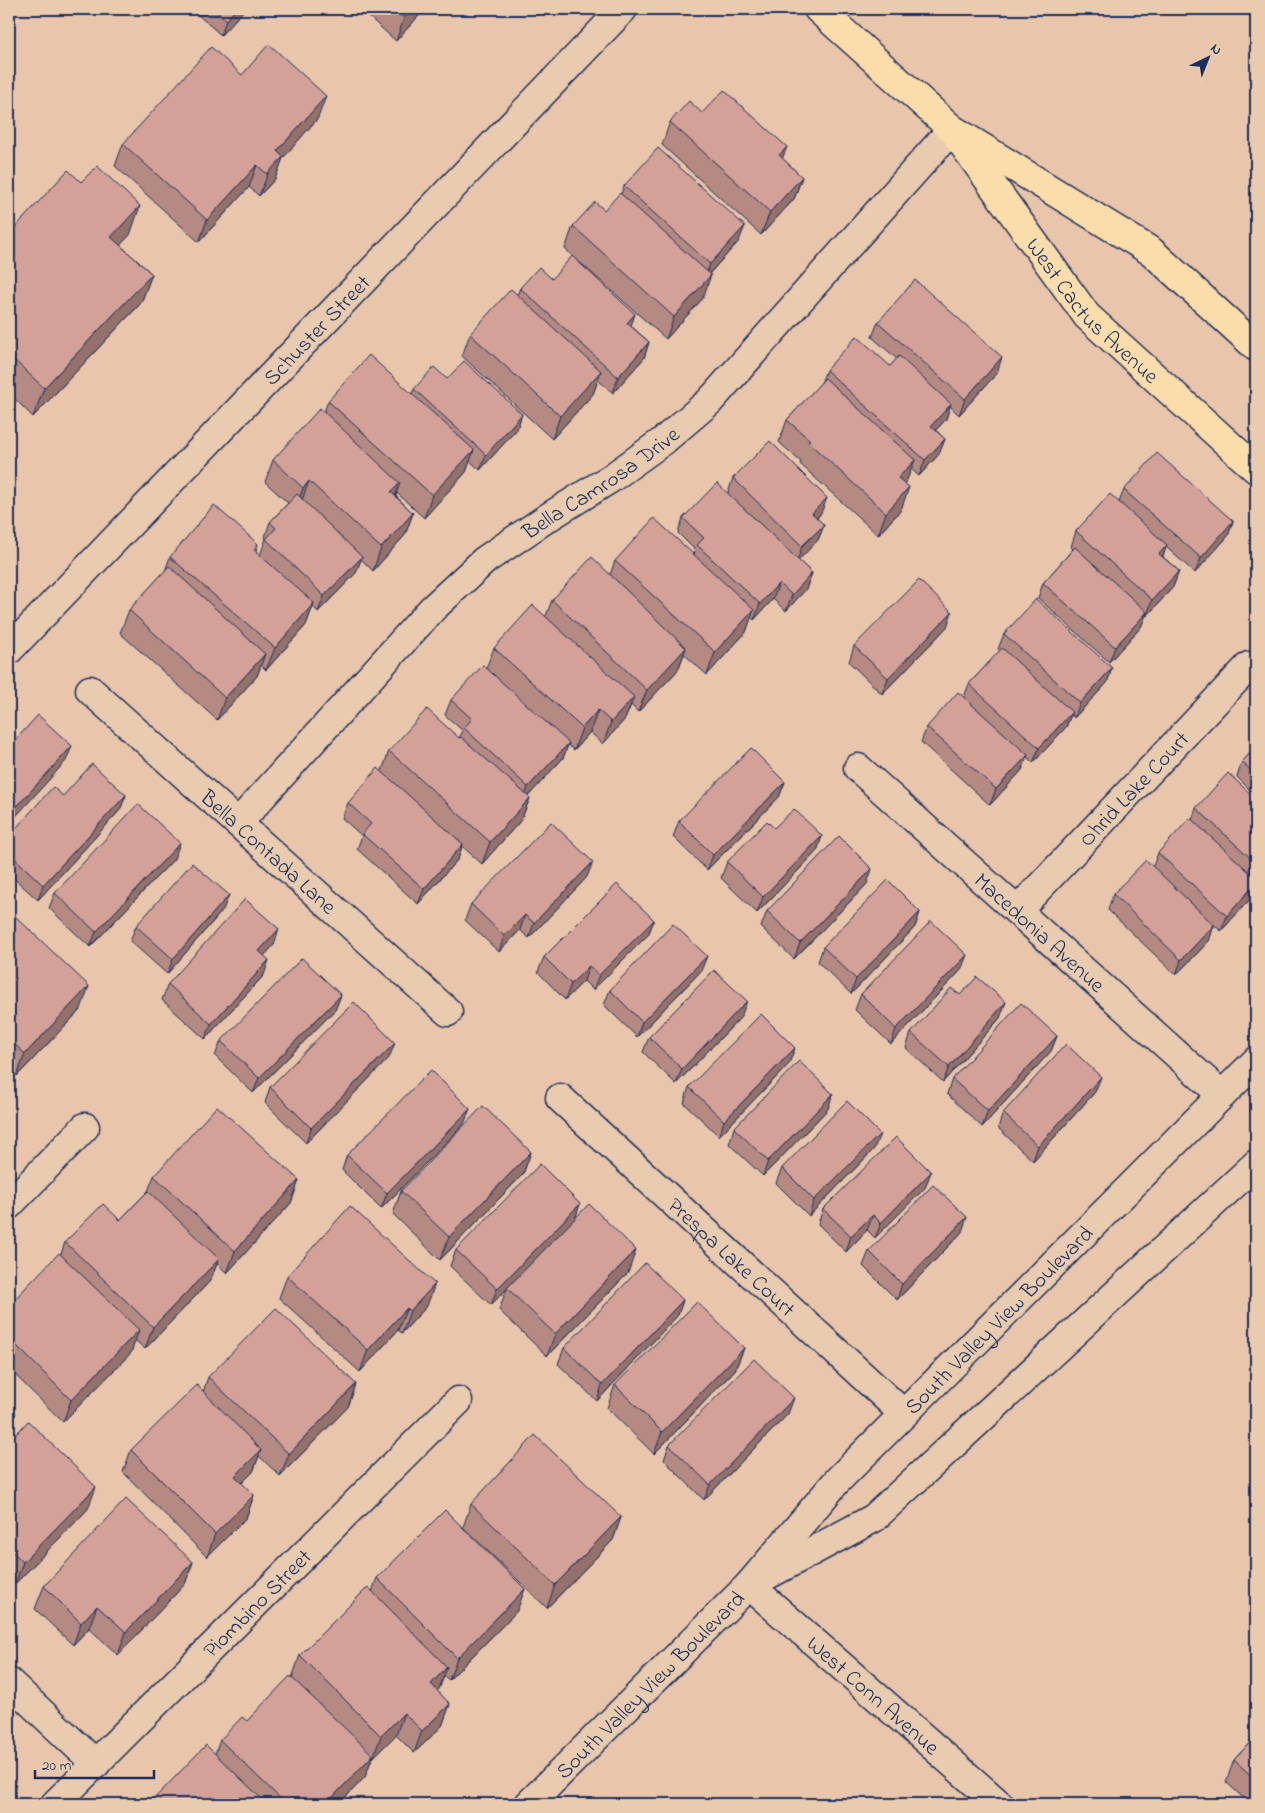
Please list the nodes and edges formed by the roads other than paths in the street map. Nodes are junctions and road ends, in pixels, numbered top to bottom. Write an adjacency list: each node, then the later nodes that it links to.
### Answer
1 (623, 9): 6 (street, Schuster Street)
2 (818, 9): 3 (main road, West Cactus Avenue)
3 (952, 129): 4 (main road, West Cactus Avenue); 5 (main road, West Cactus Avenue); 10 (street, Bella Camrosa Drive)
4 (1256, 347)
5 (1256, 469)
6 (9, 650)
7 (1249, 666): 11 (street, Ohrid Lake Court)
8 (90, 690): 10 (street, Bella Contada Lane)
9 (858, 768): 11 (street, Macedonia Avenue)
10 (238, 823): 12 (street, Bella Contada Lane)
11 (1017, 912): 14 (street, Macedonia Avenue)
12 (448, 1012)
13 (1256, 1061): 14 (street, South Valley View Boulevard)
14 (1222, 1095): 20 (street, South Valley View Boulevard)
15 (560, 1098): 20 (street, Prespa Lake Court)
16 (86, 1127): 18 (street)
17 (1256, 1164): 21 (street, South Valley View Boulevard)
18 (9, 1205)
19 (458, 1401): 23 (street, Piombino Street)
20 (904, 1414): 21 (street, South Valley View Boulevard)
21 (749, 1585): 25 (street, South Valley View Boulevard); 26 (street, West Conn Avenue)
22 (9, 1682): 23 (street)
23 (96, 1764): 24 (street, Piombino Street)
24 (55, 1804)
25 (529, 1804)
26 (999, 1804)

